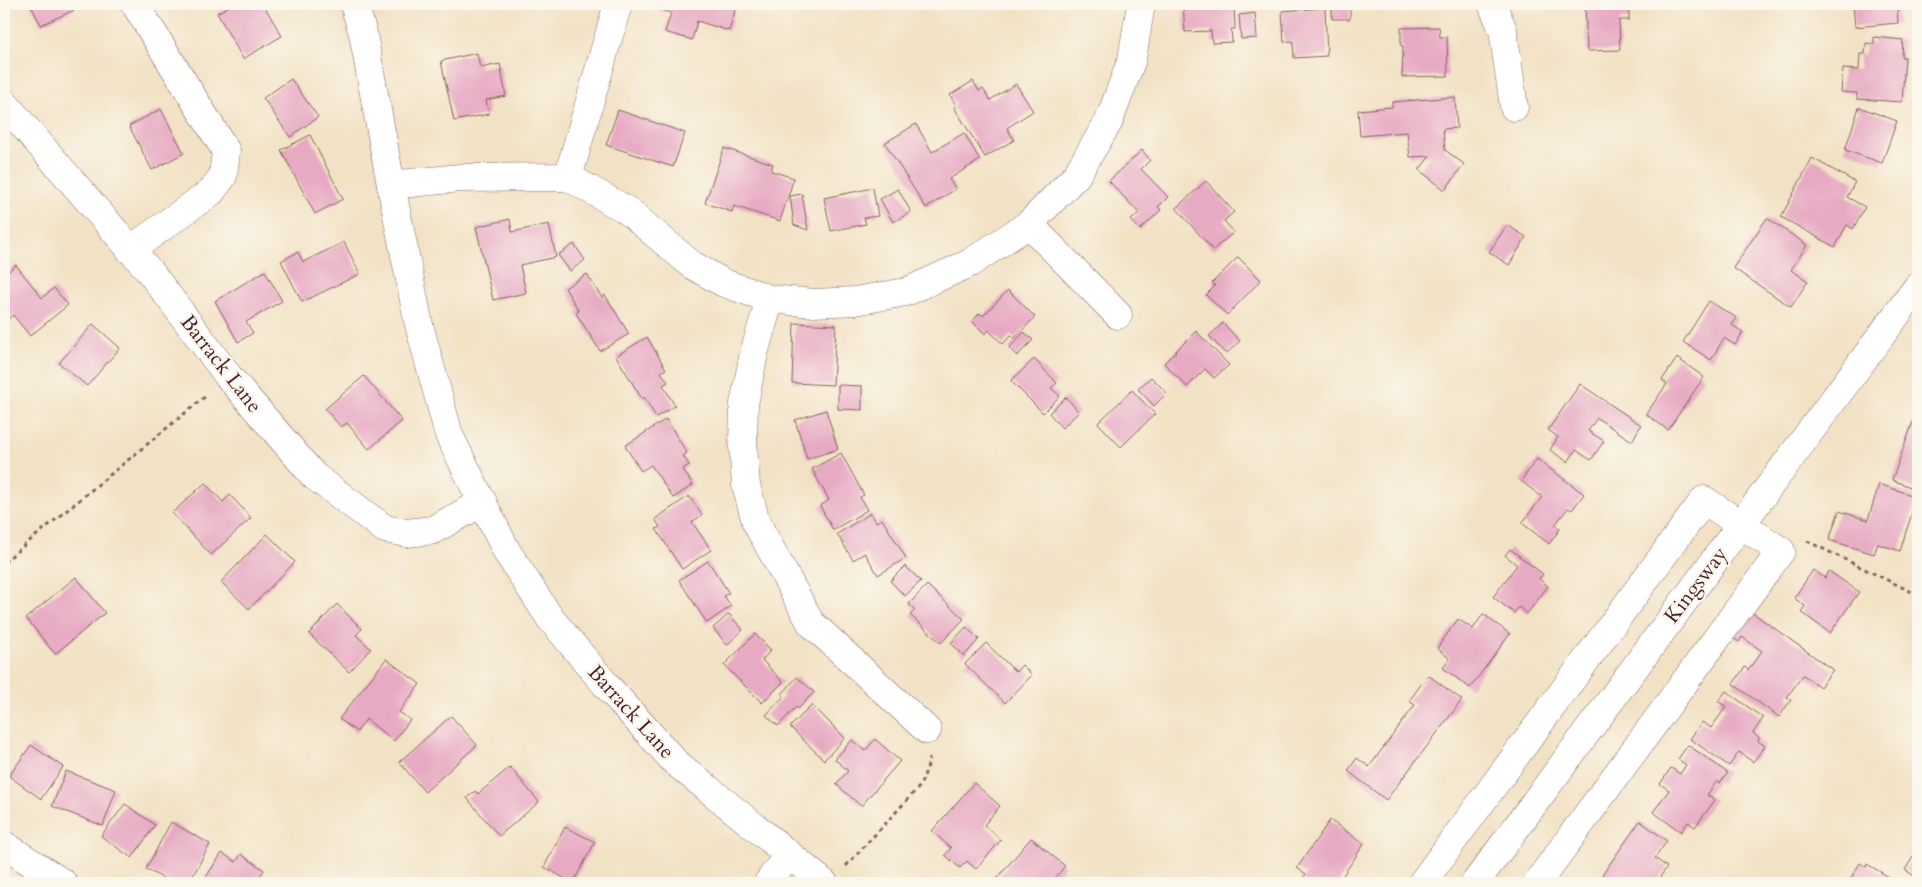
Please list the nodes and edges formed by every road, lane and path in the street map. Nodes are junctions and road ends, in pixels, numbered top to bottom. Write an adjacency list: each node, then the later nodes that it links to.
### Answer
1 (135, 4): 11 (street)
2 (354, 4): 9 (street, Barrack Lane)
3 (618, 4): 8 (street)
4 (1141, 4): 10 (street)
5 (1492, 4): 7 (street)
6 (4, 104): 11 (street, Barrack Lane)
7 (1514, 107)
8 (568, 177): 9 (street); 13 (street)
9 (391, 185): 16 (street, Barrack Lane)
10 (1029, 224): 13 (street); 14 (street)
11 (130, 250): 15 (street, Barrack Lane)
12 (1918, 286): 17 (street, Kingsway)
13 (770, 299): 21 (street)
14 (1118, 314)
15 (229, 377): 16 (street, Barrack Lane); 19 (path)
16 (483, 502): 23 (street, Barrack Lane)
17 (1741, 524): 18 (street); 27 (street); 28 (street, Kingsway)
18 (1781, 551): 20 (path); 29 (street)
19 (4, 562)
20 (1918, 595)
21 (927, 730): 24 (path)
22 (4, 845): 25 (street)
23 (788, 855): 24 (street, Barrack Lane); 26 (street)
24 (834, 876)
25 (64, 883)
26 (768, 883)
27 (1422, 883)
28 (1475, 883)
29 (1537, 883)

